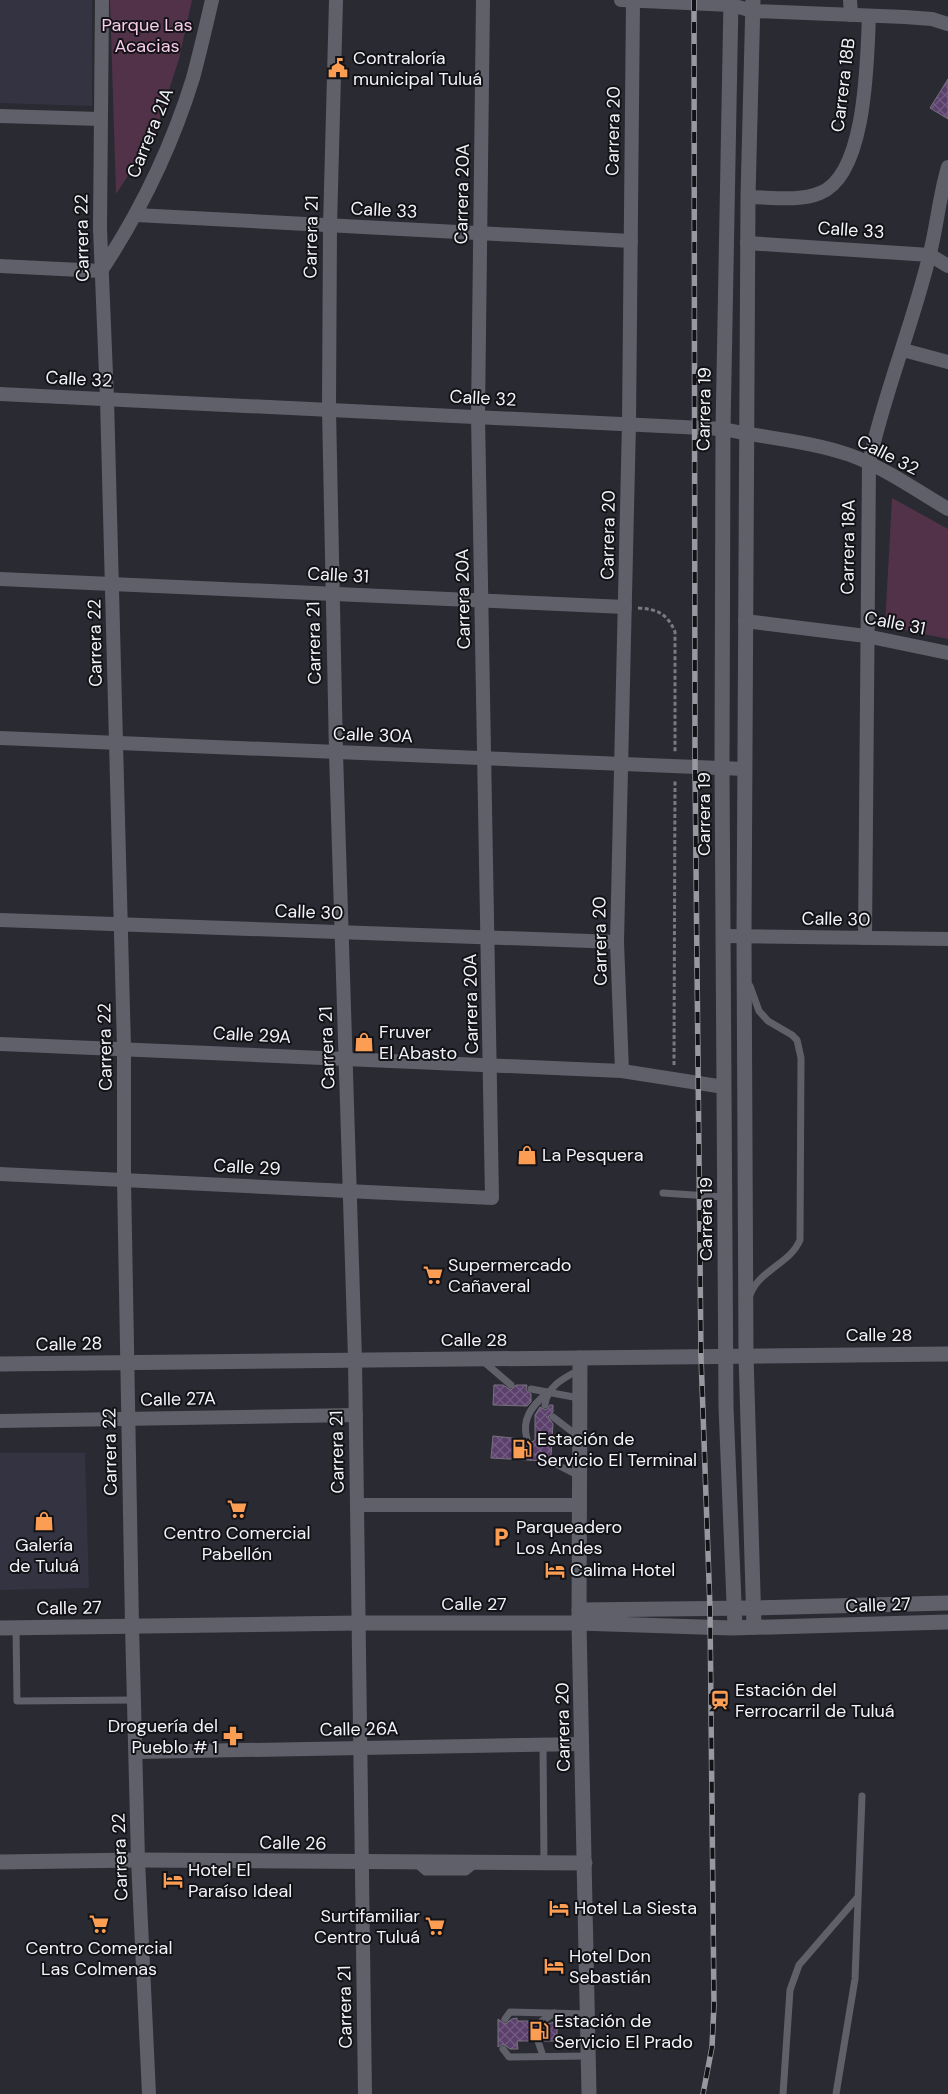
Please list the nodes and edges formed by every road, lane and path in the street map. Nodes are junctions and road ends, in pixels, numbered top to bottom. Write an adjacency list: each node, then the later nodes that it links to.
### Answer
1 (102, 0): 14 (street, Carrera 22)
2 (212, 0): 17 (street, Carrera 21A)
3 (336, 0): 18 (street, Carrera 21)
4 (483, 0): 19 (street, Carrera 20A)
5 (621, 0): 7 (street)
6 (850, 0): 10 (street, Carrera 18B)
7 (633, 1): 8 (street); 20 (street, Carrera 20)
8 (731, 3): 9 (street); 33 (main road, Carrera 19)
9 (753, 5): 10 (street); 16 (main road)
10 (851, 15): 11 (street)
11 (869, 16): 12 (street); 16 (street, Carrera 18B)
12 (948, 24)
13 (0, 116): 14 (street)
14 (100, 119): 25 (street, Carrera 22)
15 (948, 167): 22 (street, Carrera 18A)
16 (748, 197): 21 (main road)
17 (136, 214): 18 (street, Calle 33); 25 (street, Carrera 21A)
18 (330, 226): 19 (street, Calle 33); 30 (street, Carrera 21)
19 (480, 233): 20 (street, Calle 33); 31 (street, Carrera 20A)
20 (631, 241): 32 (street, Carrera 20)
21 (748, 243): 22 (street, Calle 33); 34 (main road)
22 (930, 255): 24 (street, Calle 33); 26 (street, Carrera 18A)
23 (0, 266): 25 (street)
24 (948, 266)
25 (101, 270): 29 (street, Carrera 22)
26 (903, 350): 27 (street); 35 (street, Carrera 18A)
27 (948, 362)
28 (0, 394): 29 (street, Calle 32)
29 (107, 399): 30 (street, Calle 32); 38 (street, Carrera 22)
30 (329, 409): 31 (street, Calle 32); 39 (street, Carrera 21)
31 (478, 416): 32 (street, Calle 32); 40 (street, Carrera 20A)
32 (629, 423): 33 (street, Calle 32); 41 (street, Carrera 20)
33 (722, 429): 34 (street, Calle 32); 51 (main road, Carrera 19)
34 (746, 434): 35 (street, Calle 32); 42 (main road)
35 (869, 463): 36 (street, Calle 32); 43 (street, Carrera 18A)
36 (948, 509)
37 (0, 578): 38 (street, Calle 31)
38 (112, 583): 39 (street, Calle 31); 46 (street, Carrera 22)
39 (332, 593): 40 (street, Calle 31); 47 (street, Carrera 21)
40 (482, 601): 41 (street, Calle 31); 48 (street, Carrera 20A)
41 (625, 607): 49 (street, Carrera 20); 50 (path)
42 (745, 621): 43 (street, Calle 31); 52 (main road)
43 (866, 636): 44 (street, Calle 31); 59 (street, Carrera 18A)
44 (948, 653)
45 (0, 738): 46 (street, Calle 30A)
46 (116, 743): 47 (street, Calle 30A); 54 (street, Carrera 22)
47 (336, 752): 48 (street, Calle 30A); 55 (street, Carrera 21)
48 (483, 759): 49 (street, Calle 30A); 58 (street, Carrera 20A)
49 (620, 764): 50 (street, Calle 30A); 61 (street, Carrera 20)
50 (675, 767): 51 (street, Calle 30A); 67 (path)
51 (722, 769): 52 (street, Calle 30A); 56 (main road, Carrera 19)
52 (745, 769): 57 (main road)
53 (0, 920): 54 (street, Calle 30)
54 (121, 924): 55 (street, Calle 30); 64 (street, Carrera 22)
55 (342, 932): 58 (street, Calle 30); 65 (street, Carrera 21)
56 (723, 936): 57 (street, Calle 30); 69 (main road, Carrera 19)
57 (744, 936): 59 (street, Calle 30); 62 (main road)
58 (488, 937): 61 (street, Calle 30); 66 (street, Carrera 20A)
59 (865, 938): 60 (street, Calle 30)
60 (948, 939)
61 (618, 942): 68 (street, Carrera 20)
62 (745, 968): 76 (main road); 76 (lane)
63 (0, 1044): 64 (street, Calle 29A)
64 (124, 1048): 65 (street, Calle 29A); 71 (street, Carrera 22)
65 (346, 1058): 66 (street, Calle 29A); 72 (street, Carrera 21)
66 (490, 1064): 68 (street, Calle 29A); 75 (street, Carrera 20A)
67 (674, 1067)
68 (622, 1071): 69 (street, Calle 29A)
69 (724, 1087): 74 (main road, Carrera 19)
70 (0, 1174): 71 (street, Calle 29)
71 (124, 1179): 72 (street, Calle 29); 82 (street, Carrera 22)
72 (351, 1191): 75 (street, Calle 29); 80 (street, Carrera 21)
73 (663, 1193): 74 (lane)
74 (724, 1197): 78 (main road, Carrera 19)
75 (492, 1198)
76 (745, 1308): 79 (main road)
77 (948, 1354): 79 (main road, Calle 28)
78 (726, 1356): 79 (main road, Calle 28); 84 (main road, Calle 28); 101 (main road, Carrera 19)
79 (746, 1356): 102 (main road)
80 (355, 1359): 81 (main road, Calle 28); 82 (main road, Calle 28); 90 (street, Carrera 21)
81 (480, 1359): 84 (main road, Calle 28); 85 (lane)
82 (127, 1362): 83 (main road, Calle 28); 92 (street, Carrera 22)
83 (0, 1364)
84 (580, 1364): 87 (lane); 88 (main road, Carrera 20)
85 (511, 1385)
86 (531, 1389): 87 (lane)
87 (548, 1392): 88 (lane); 89 (lane); 95 (lane)
88 (580, 1398): 94 (main road, Carrera 20)
89 (545, 1405)
90 (356, 1415): 92 (street, Calle 27A); 99 (street, Carrera 21)
91 (553, 1417): 94 (lane)
92 (128, 1419): 93 (street, Calle 27A); 106 (street, Carrera 22)
93 (0, 1421)
94 (580, 1438): 97 (main road, Carrera 20)
95 (526, 1439)
96 (550, 1461): 97 (lane)
97 (580, 1476): 98 (main road, Carrera 20)
98 (580, 1504): 99 (street); 103 (main road, Carrera 20)
99 (357, 1505): 105 (street, Carrera 21)
100 (948, 1602): 102 (main road, Calle 27)
101 (734, 1608): 102 (main road, Calle 27); 103 (main road, Calle 27); 108 (main road, Carrera 19)
102 (754, 1608): 109 (main road)
103 (579, 1617): 105 (main road, Calle 27); 108 (main road, Calle 27); 113 (main road, Carrera 20)
104 (948, 1622): 109 (main road, Calle 27)
105 (358, 1623): 106 (main road, Calle 27); 114 (street, Carrera 21)
106 (132, 1625): 107 (main road, Calle 27); 111 (street, Carrera 22)
107 (16, 1627): 110 (main road, Calle 27); 111 (lane)
108 (734, 1627): 109 (main road, Calle 27)
109 (754, 1627)
110 (0, 1628)
111 (135, 1700): 115 (street, Carrera 22)
112 (544, 1744): 113 (street, Calle 26A); 114 (street, Calle 26A); 120 (lane)
113 (582, 1744): 121 (main road, Carrera 20)
114 (360, 1748): 115 (street, Calle 26A); 119 (street, Carrera 21)
115 (136, 1752): 117 (street, Carrera 22)
116 (862, 1796): 122 (lane)
117 (138, 1860): 118 (main road, Calle 26); 119 (main road, Calle 26); 131 (street, Carrera 22)
118 (0, 1862)
119 (361, 1863): 120 (main road, Calle 26); 132 (street, Carrera 21)
120 (544, 1863): 121 (main road, Calle 26)
121 (585, 1863): 124 (main road, Carrera 20)
122 (857, 1898): 134 (lane); 135 (lane)
123 (554, 2012): 124 (lane); 125 (lane); 126 (lane)
124 (588, 2014): 130 (main road, Carrera 20)
125 (504, 2019)
126 (542, 2021)
127 (538, 2041): 129 (lane)
128 (503, 2049): 129 (lane)
129 (543, 2056): 130 (lane)
130 (588, 2056): 133 (main road, Carrera 20)
131 (149, 2094)
132 (365, 2094)
133 (589, 2094)
134 (784, 2094)
135 (836, 2094)

